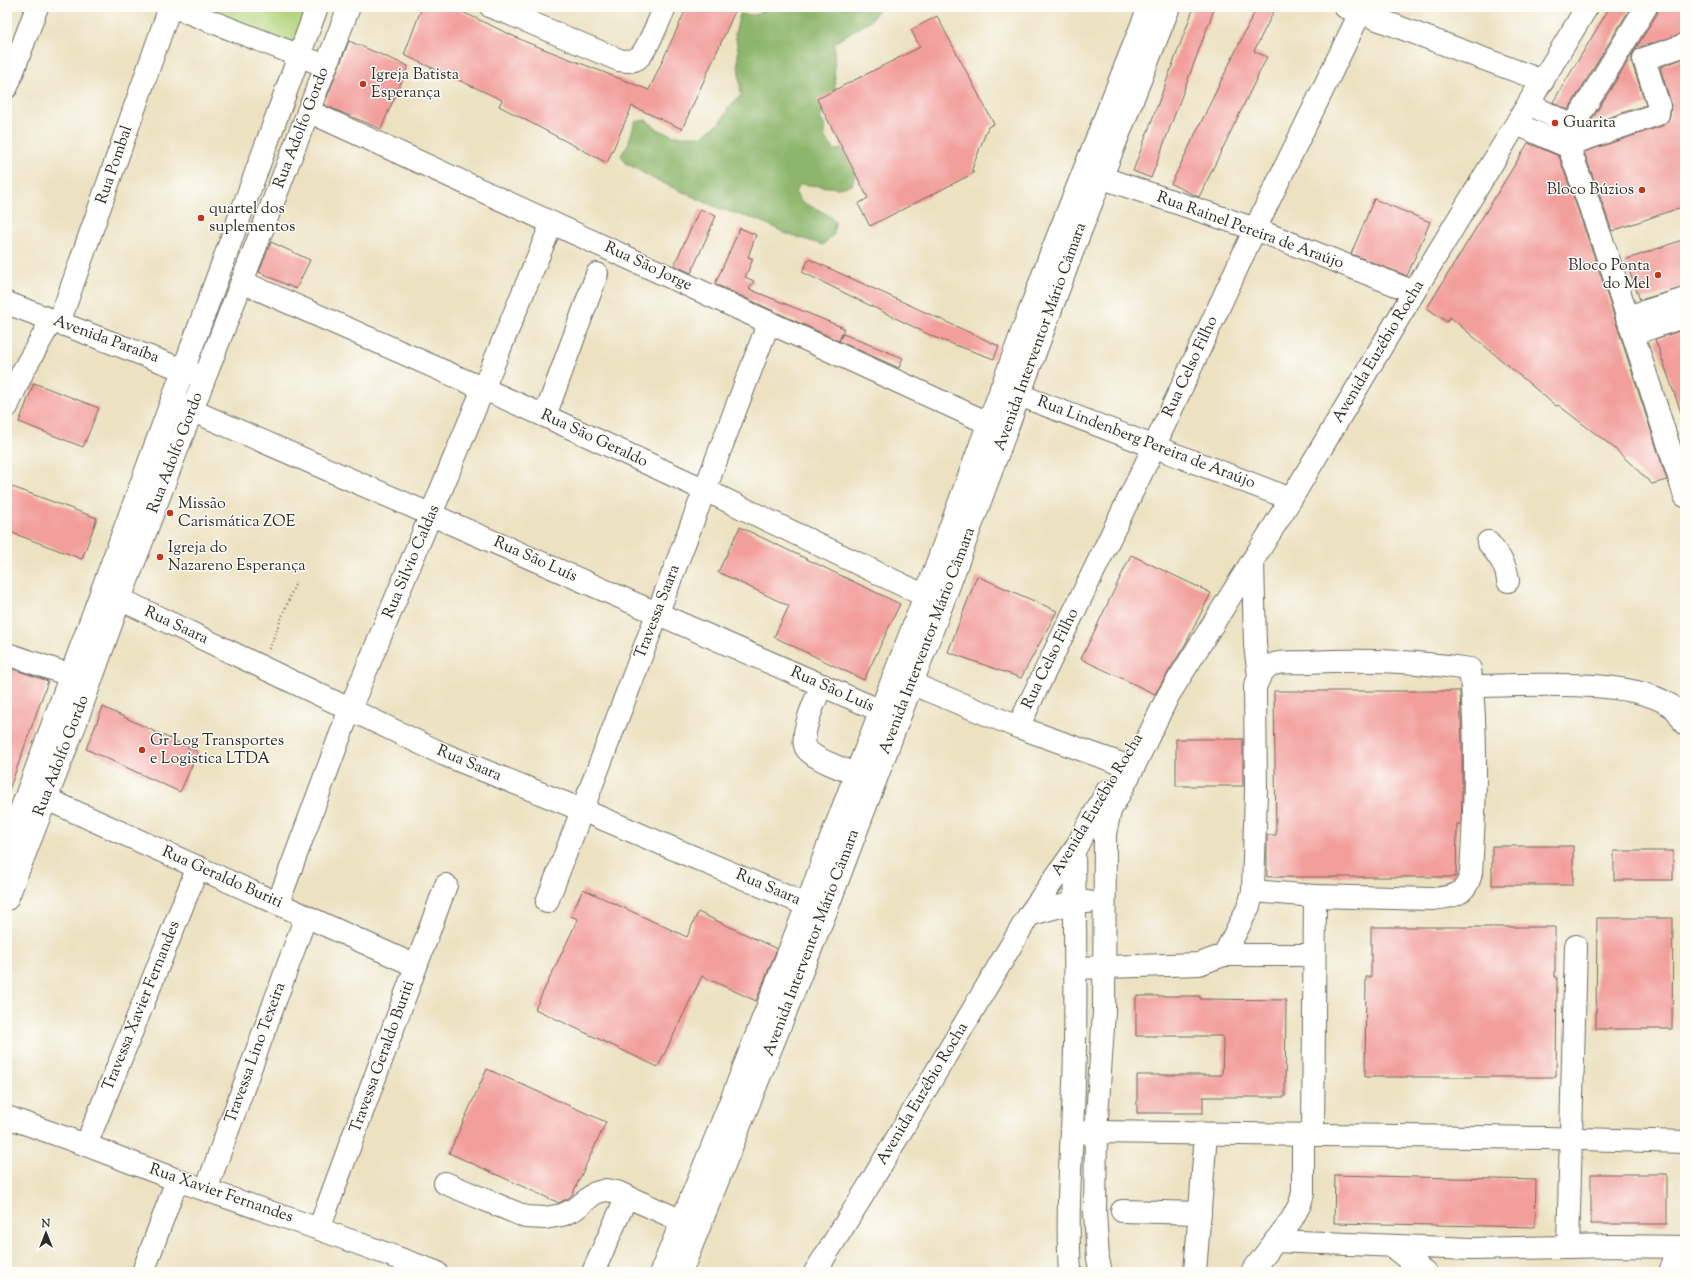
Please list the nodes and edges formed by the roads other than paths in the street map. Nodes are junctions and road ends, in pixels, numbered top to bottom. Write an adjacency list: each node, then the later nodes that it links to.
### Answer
1 (38, 7): 19 (street)
2 (170, 7): 33 (street, Rua Pombal)
3 (174, 7): 14 (street)
4 (317, 7): 14 (street, Rua Adolfo Gordo)
5 (348, 7): 16 (street, Rua Adolfo Gordo)
6 (665, 7): 11 (street)
7 (1149, 7): 24 (street, Avenida Interventor Mário Câmara)
8 (1169, 7): 24 (street, Avenida Interventor Mário Câmara)
9 (1587, 7): 18 (street, Avenida Euzébio Rocha)
10 (1646, 7): 17 (street)
11 (505, 9)
12 (1356, 9): 18 (street); 26 (street, Rua Celso Filho)
13 (1685, 45): 15 (street)
14 (299, 56): 16 (street); 36 (street, Rua Adolfo Gordo)
15 (1644, 59): 17 (street); 23 (street)
16 (326, 66): 21 (street, Rua Adolfo Gordo)
17 (1607, 71): 23 (street)
18 (1543, 81): 20 (street, Avenida Euzébio Rocha)
19 (7, 87)
20 (1529, 104): 22 (street, Avenida Euzébio Rocha); 23 (street)
21 (308, 111): 25 (street, Rua São Jorge); 28 (street, Rua Adolfo Gordo)
22 (1517, 124): 23 (street); 29 (street, Avenida Euzébio Rocha)
23 (1571, 135): 35 (street)
24 (1093, 175): 26 (street, Rua Rainel Pereira de Araújo); 39 (street, Avenida Interventor Mário Câmara)
25 (552, 223): 34 (street, Rua São Jorge); 38 (street, Rua Silvio Caldas)
26 (1255, 229): 29 (street, Rua Rainel Pereira de Araújo); 45 (street, Rua Celso Filho)
27 (597, 274): 43 (street)
28 (242, 282): 37 (street, Rua Adolfo Gordo); 38 (street, Rua São Geraldo)
29 (1414, 292): 48 (street, Avenida Euzébio Rocha)
30 (1685, 299): 35 (street)
31 (7, 303): 33 (street, Avenida Paraíba)
32 (1685, 316): 35 (street)
33 (56, 321): 36 (street, Avenida Paraíba); 41 (street, Rua Pombal)
34 (769, 322): 44 (street, Rua São Jorge); 46 (street, Travessa Saara)
35 (1630, 326): 47 (street)
36 (183, 369): 37 (street, Avenida Paraíba); 40 (street, Rua Adolfo Gordo)
37 (204, 378): 42 (street, Rua Adolfo Gordo)
38 (483, 389): 43 (street, Rua São Geraldo); 49 (street, Rua Silvio Caldas)
39 (1010, 391): 44 (street, Avenida Interventor Mário Câmara); 45 (street, Rua Lindenberg Pereira de Araújo); 54 (street, Avenida Interventor Mário Câmara)
40 (171, 401): 42 (street, Rua São Luís); 57 (street, Rua Adolfo Gordo)
41 (7, 407)
42 (192, 410): 49 (street, Rua São Luís); 53 (street, Rua Adolfo Gordo)
43 (545, 416): 46 (street, Rua São Geraldo)
44 (988, 423): 54 (street, Avenida Interventor Mário Câmara)
45 (1154, 447): 48 (street, Rua Lindenberg Pereira de Araújo); 67 (street, Rua Celso Filho)
46 (705, 490): 54 (street, Rua São Geraldo); 55 (street, Travessa Saara)
47 (1685, 496)
48 (1291, 499): 51 (street, Avenida Euzébio Rocha)
49 (431, 514): 55 (street, Rua São Luís); 62 (street, Rua Silvio Caldas)
50 (1488, 542): 52 (street)
51 (1253, 560): 58 (street); 68 (street, Avenida Euzébio Rocha)
52 (1508, 581)
53 (120, 600): 62 (street, Rua Saara); 66 (street, Rua Adolfo Gordo)
54 (933, 600): 59 (street, Avenida Interventor Mário Câmara)
55 (658, 613): 60 (street, Rua São Luís); 71 (street, Travessa Saara)
56 (7, 654): 57 (street)
57 (70, 674): 64 (street, Rua Adolfo Gordo)
58 (1260, 676): 61 (street); 77 (street)
59 (902, 680): 63 (street, Avenida Interventor Mário Câmara); 67 (street)
60 (822, 685): 63 (street, Rua São Luís); 69 (street)
61 (1472, 686): 65 (street); 78 (street)
62 (350, 709): 71 (street, Rua Saara); 83 (street, Rua Silvio Caldas)
63 (890, 715): 69 (street, Avenida Interventor Mário Câmara)
64 (55, 716): 66 (street); 70 (street, Rua Adolfo Gordo)
65 (1685, 724)
66 (75, 725): 70 (street, Rua Adolfo Gordo)
67 (1018, 727): 68 (street)
68 (1128, 766): 74 (street, Avenida Euzébio Rocha); 80 (street, Avenida Euzébio Rocha)
69 (866, 778): 84 (street, Avenida Interventor Mário Câmara)
70 (37, 795): 72 (street, Rua Adolfo Gordo); 75 (street, Rua Geraldo Buriti)
71 (582, 810): 81 (street, Travessa Saara); 84 (street, Rua Saara)
72 (21, 818): 73 (street, Rua Adolfo Gordo); 79 (street, Rua Adolfo Gordo)
73 (7, 848)
74 (1074, 851): 82 (street); 85 (street, Avenida Euzébio Rocha)
75 (198, 867): 83 (street, Rua Geraldo Buriti); 101 (street, Travessa Xavier Fernandes)
76 (446, 885): 90 (street, Travessa Geraldo Buriti)
77 (1253, 891): 78 (street); 88 (street)
78 (1315, 896): 89 (street)
79 (7, 899)
80 (1104, 900): 82 (street); 92 (street, Avenida Euzébio Rocha)
81 (547, 902)
82 (1075, 902): 85 (street); 91 (street)
83 (278, 903): 86 (street, Rua Geraldo Buriti)
84 (816, 908): 93 (street, Avenida Interventor Mário Câmara)
85 (1029, 915): 120 (street, Avenida Euzébio Rocha)
86 (306, 916): 90 (street, Rua Geraldo Buriti); 104 (street, Travessa Lino Texeira)
87 (1576, 946): 99 (street)
88 (1224, 955): 89 (street); 92 (street)
89 (1314, 955): 98 (street)
90 (416, 966): 109 (street, Travessa Geraldo Buriti)
91 (1076, 968): 92 (street); 96 (street)
92 (1104, 968): 95 (street, Avenida Euzébio Rocha)
93 (742, 1097): 108 (street, Avenida Interventor Mário Câmara); 119 (street, Avenida Interventor Mário Câmara)
94 (7, 1117): 101 (street, Rua Xavier Fernandes)
95 (1096, 1132): 96 (street); 97 (street); 122 (street, Avenida Euzébio Rocha)
96 (1073, 1133): 121 (street)
97 (1206, 1134): 98 (street); 107 (street)
98 (1308, 1135): 99 (street); 110 (street)
99 (1570, 1139): 100 (street); 112 (street)
100 (1685, 1142)
101 (86, 1144): 102 (street, Rua Xavier Fernandes)
102 (177, 1180): 104 (street, Rua Xavier Fernandes); 115 (street)
103 (445, 1183): 105 (street)
104 (206, 1190): 109 (street, Rua Xavier Fernandes)
105 (627, 1196): 108 (street); 117 (street)
106 (1122, 1211): 107 (street)
107 (1200, 1213): 123 (street)
108 (682, 1221): 118 (street, Avenida Interventor Mário Câmara)
109 (319, 1229): 114 (street, Rua Xavier Fernandes)
110 (1275, 1241): 111 (street); 124 (street)
111 (1391, 1246): 112 (street); 125 (street)
112 (1568, 1247): 113 (street)
113 (1682, 1247): 126 (street)
114 (399, 1266): 116 (street, Rua Xavier Fernandes)
115 (143, 1272)
116 (436, 1272)
117 (593, 1272)
118 (661, 1272)
119 (681, 1272)
120 (815, 1272)
121 (1070, 1272)
122 (1101, 1272)
123 (1195, 1272)
124 (1252, 1272)
125 (1425, 1272)
126 (1670, 1272)

